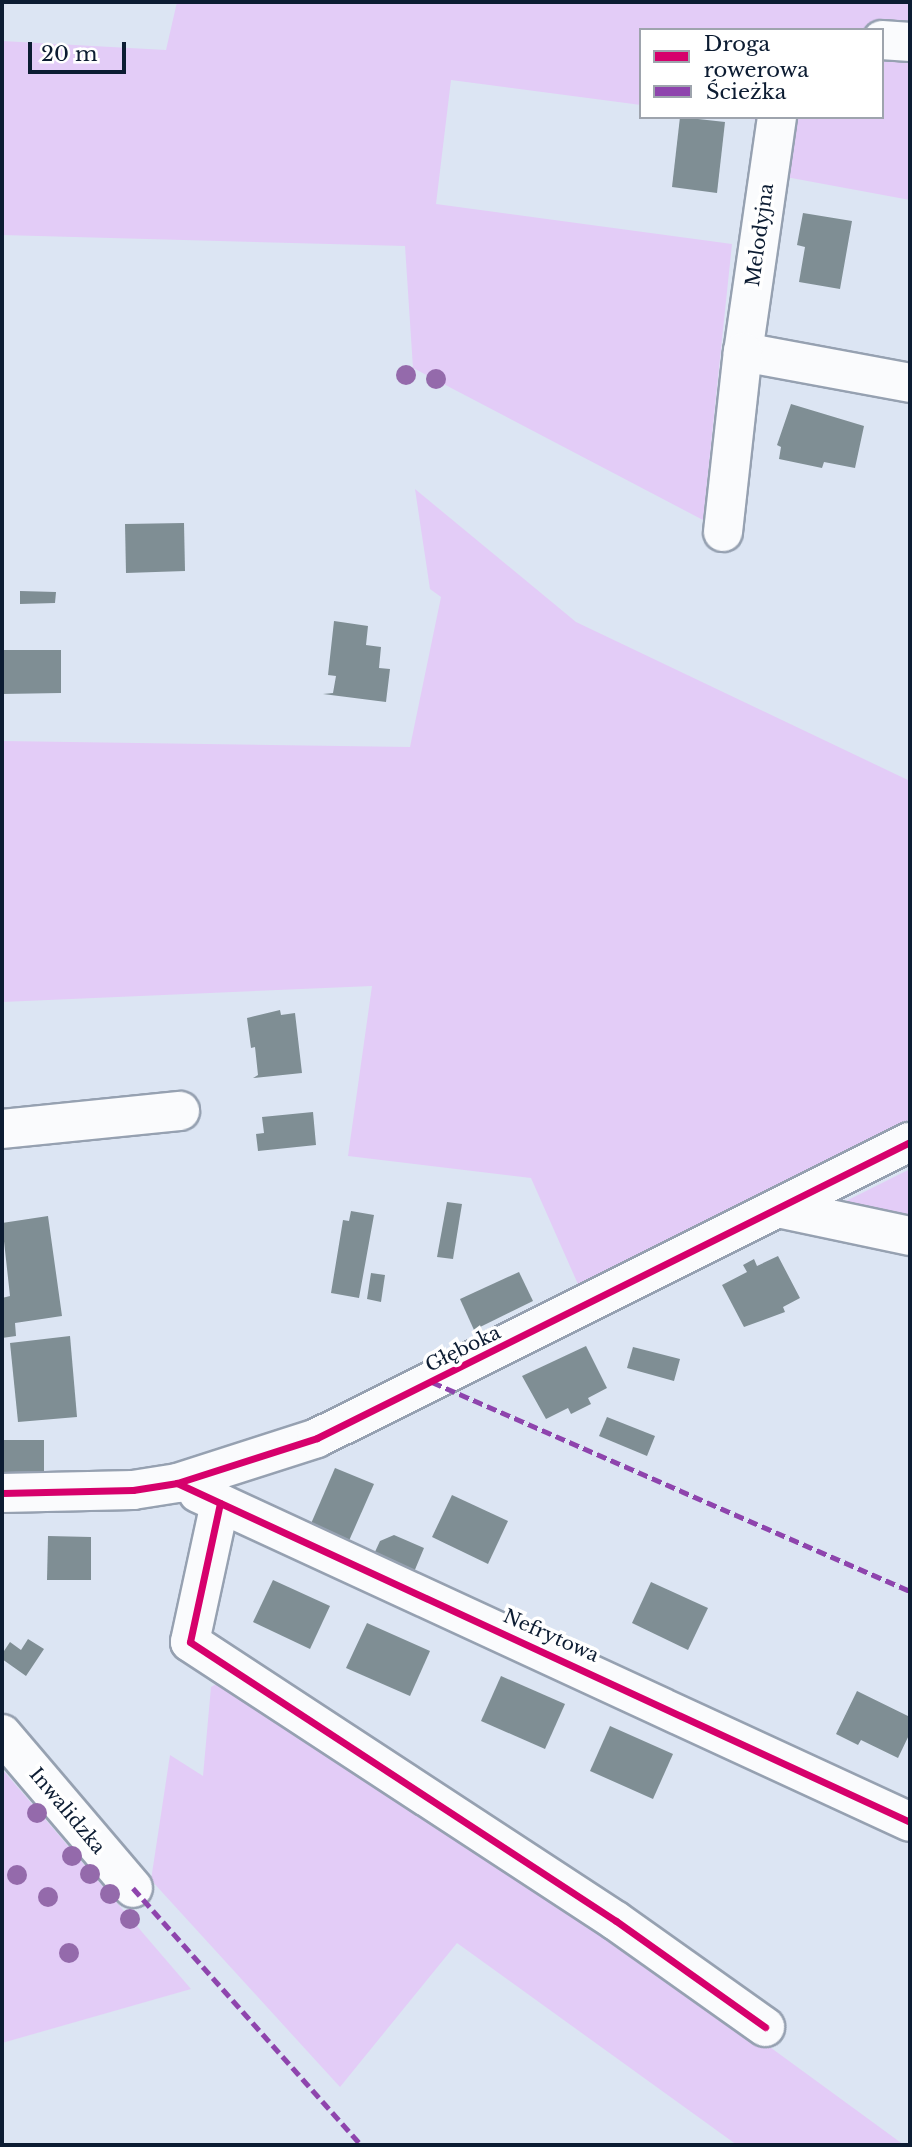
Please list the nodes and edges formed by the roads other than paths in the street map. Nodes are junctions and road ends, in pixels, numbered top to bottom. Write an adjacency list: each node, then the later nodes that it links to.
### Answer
1 (884, 40): 2 (street)
2 (910, 42)
3 (777, 119): 4 (street, Melodyjna)
4 (743, 352): 5 (street); 6 (street, Melodyjna)
5 (910, 383)
6 (723, 532)
7 (180, 1111): 8 (street)
8 (2, 1129)
9 (910, 1142): 10 (street, Głęboka)
10 (783, 1209): 11 (street); 12 (street, Głęboka)
11 (910, 1236)
12 (177, 1483): 13 (street, Głęboka); 14 (street, Nefrytowa)
13 (2, 1493)
14 (220, 1503): 16 (street, Nefrytowa); 18 (street)
15 (2, 1734): 17 (street, Inwalidzka)
16 (910, 1822)
17 (133, 1888)
18 (765, 2027)

